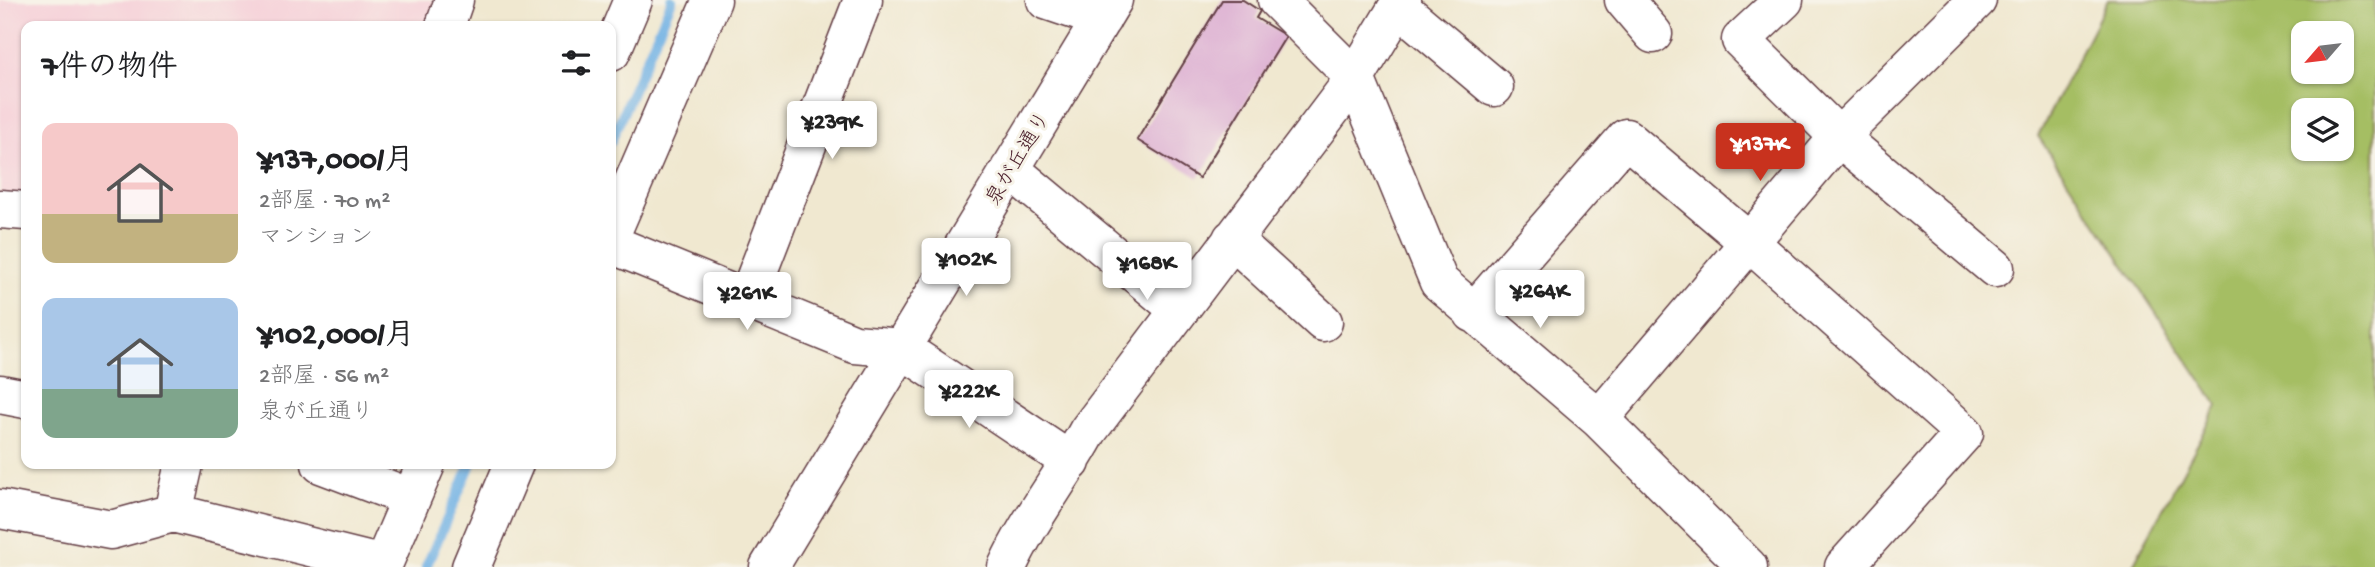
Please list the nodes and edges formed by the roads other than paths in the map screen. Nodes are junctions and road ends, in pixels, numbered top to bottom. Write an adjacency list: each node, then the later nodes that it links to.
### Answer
1 (454, 0): 12 (street)
2 (633, 0): 14 (street)
3 (712, 0): 21 (street)
4 (863, 0): 26 (street)
5 (1046, 0): 11 (street)
6 (1277, 0): 15 (street)
7 (1624, 0): 13 (street)
8 (1784, 0): 17 (street)
9 (1977, 0): 17 (street)
10 (1400, 3): 15 (street); 16 (street)
11 (1107, 10): 18 (street, 泉が丘通り)
12 (447, 21)
13 (1653, 34)
14 (616, 40)
15 (1356, 78): 22 (street); 28 (street)
16 (1494, 87)
17 (1839, 136): 23 (street); 25 (street)
18 (1010, 169): 27 (street); 30 (street, 泉が丘通り)
19 (0, 209): 20 (street)
20 (21, 211)
21 (616, 222)
22 (1232, 239): 27 (street); 29 (street)
23 (1749, 242): 28 (street); 33 (street); 47 (street)
24 (616, 246): 26 (street)
25 (1994, 268)
26 (747, 300): 30 (street)
27 (1178, 309): 34 (street)
28 (1473, 313): 33 (street)
29 (1323, 323)
30 (901, 348): 34 (street); 44 (street, 泉が丘通り)
31 (0, 394): 32 (street)
32 (21, 398)
33 (1599, 419): 46 (street)
34 (1071, 462): 45 (street)
35 (183, 469): 41 (street)
36 (334, 469): 39 (street)
37 (424, 469): 39 (street)
38 (512, 469): 43 (street)
39 (411, 498): 42 (street)
40 (0, 509): 41 (street)
41 (173, 513): 42 (street)
42 (382, 566)
43 (471, 567)
44 (769, 567)
45 (1007, 567)
46 (1748, 567)
47 (1844, 567)

